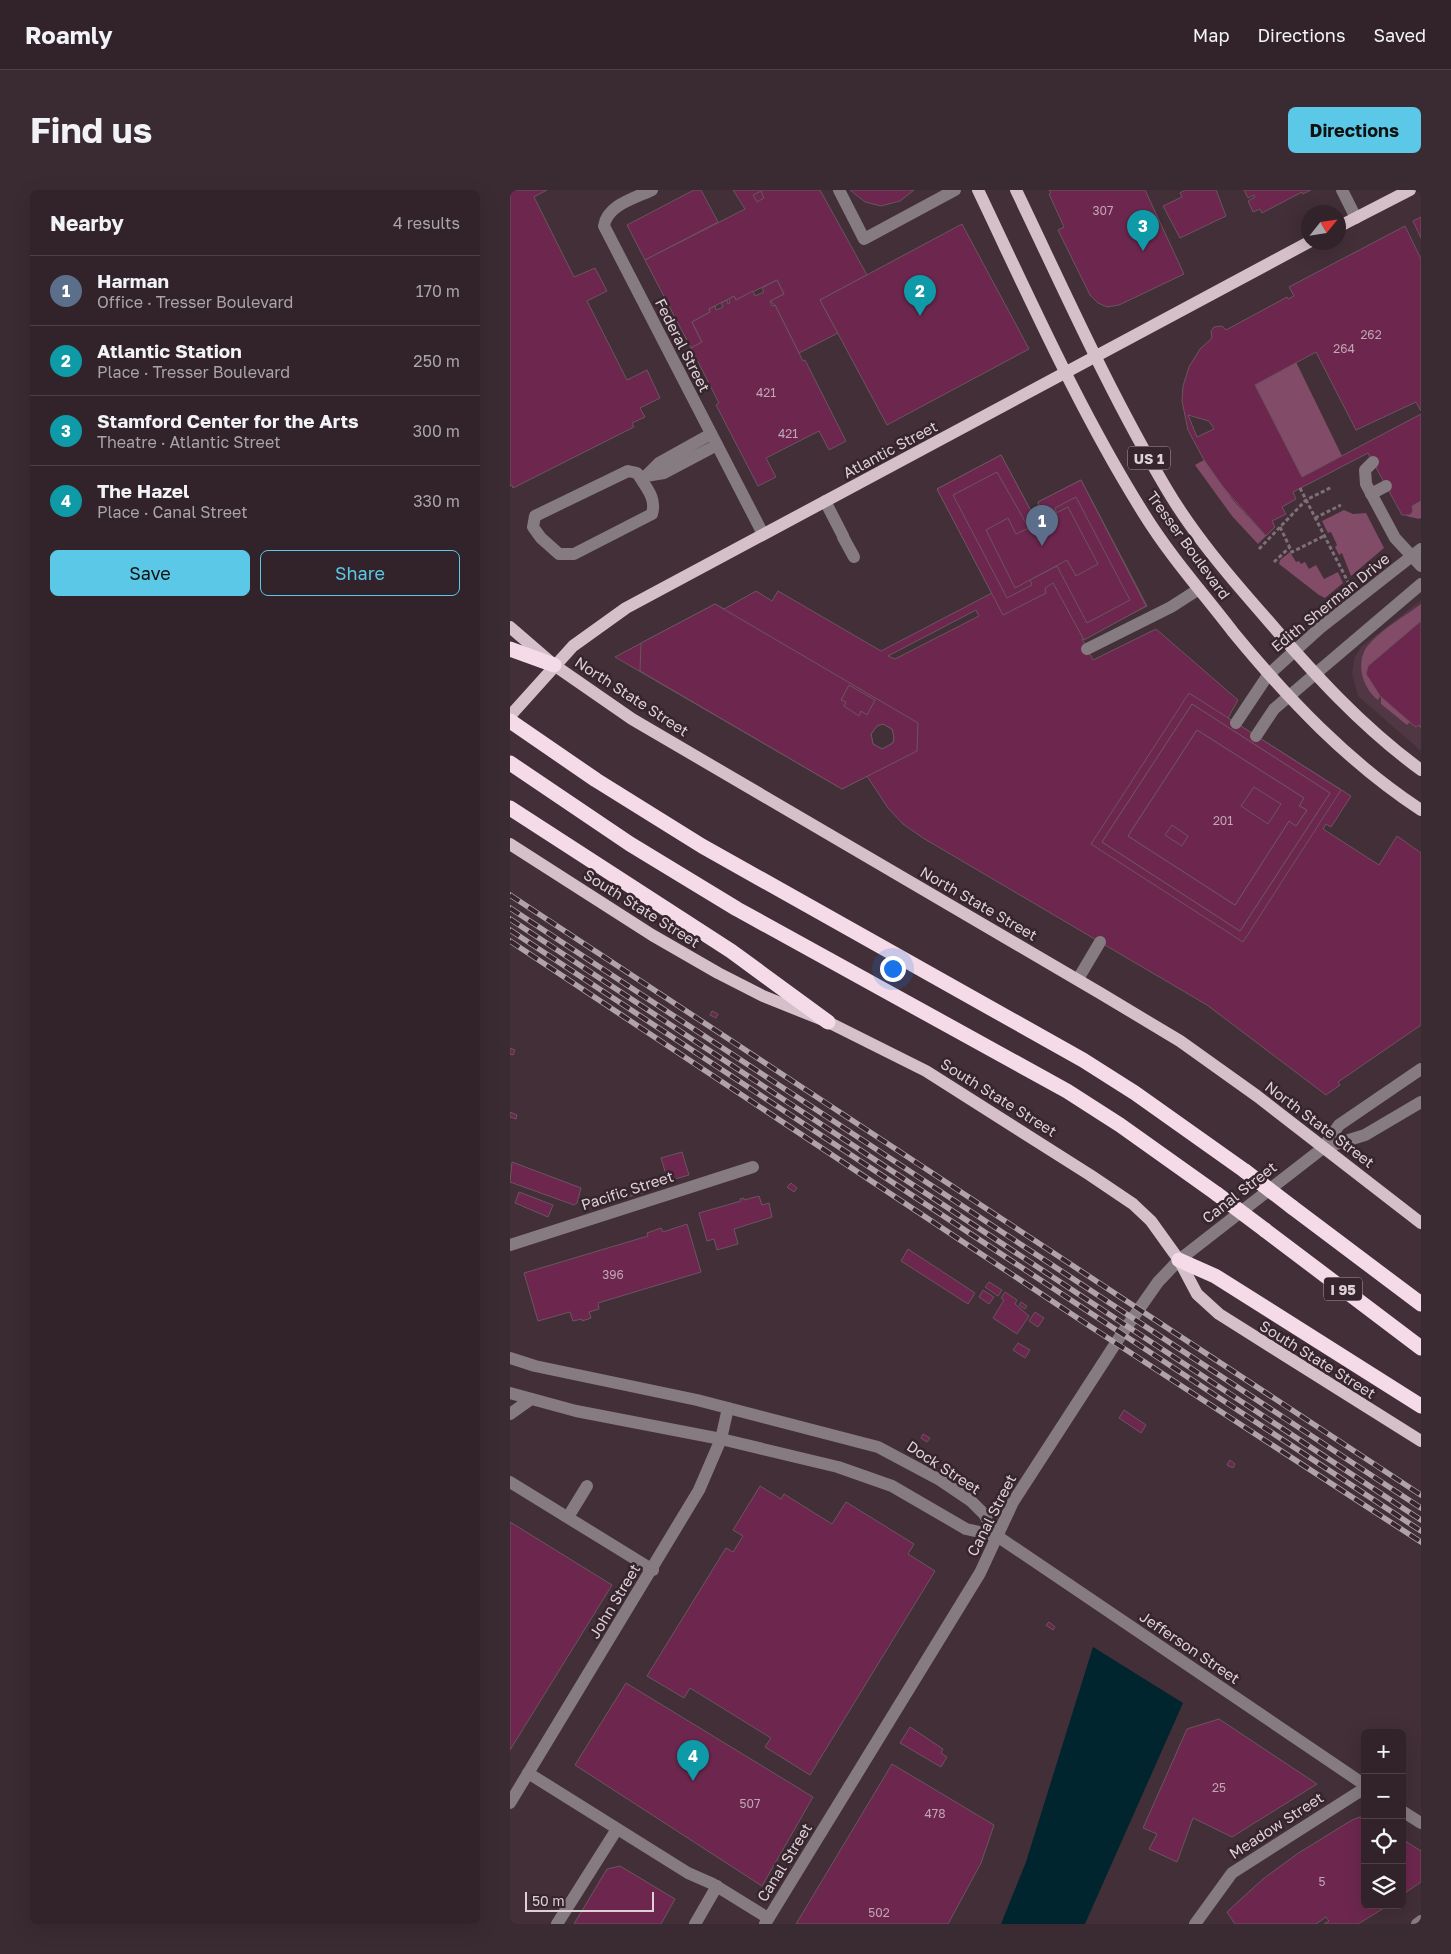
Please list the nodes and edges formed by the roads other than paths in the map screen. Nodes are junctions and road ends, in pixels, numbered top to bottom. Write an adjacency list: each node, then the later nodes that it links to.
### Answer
1 (652, 190): 13 (street, Federal Street)
2 (839, 190): 3 (street)
3 (955, 190)
4 (978, 190): 12 (main road, Tresser Boulevard / US 1)
5 (1016, 190): 11 (main road, Tresser Boulevard / US 1)
6 (1342, 190): 8 (street)
7 (1410, 190): 8 (main road)
8 (1356, 218): 9 (main road)
9 (1346, 223)
10 (1301, 246): 11 (main road, Atlantic Street)
11 (1094, 357): 12 (main road, Atlantic Street); 27 (main road, Tresser Boulevard / US 1)
12 (1066, 372): 18 (main road, Atlantic Street); 23 (main road, Tresser Boulevard / US 1)
13 (714, 440): 15 (street); 19 (street, Federal Street)
14 (1373, 462): 17 (street)
15 (644, 478): 15 (street)
16 (1386, 486): 17 (street)
17 (1368, 489): 21 (street)
18 (825, 501): 19 (main road, Atlantic Street); 20 (street)
19 (763, 534): 28 (main road, Atlantic Street)
20 (854, 557)
21 (1418, 557): 27 (street, Edith Sherman Drive)
22 (1421, 584): 29 (street)
23 (1199, 589): 26 (street); 30 (main road, Tresser Boulevard / US 1)
24 (510, 627): 28 (main road, North State Street)
25 (510, 649): 28 (highway)
26 (1087, 650)
27 (1294, 651): 29 (main road, Tresser Boulevard / US 1); 30 (street, Edith Sherman Drive)
28 (554, 665): 32 (main road, Atlantic Street); 42 (main road, North State Street)
29 (1315, 674): 31 (street); 37 (main road, Tresser Boulevard / US 1)
30 (1268, 675): 31 (main road, Tresser Boulevard / US 1); 34 (street, Edith Sherman Drive)
31 (1288, 697): 35 (street); 39 (main road, Tresser Boulevard / US 1)
32 (510, 716)
33 (510, 721): 51 (highway, I 95, bridge)
34 (1236, 723)
35 (1256, 736)
36 (510, 763): 52 (highway, I 95, bridge)
37 (1421, 770)
38 (510, 808): 43 (highway)
39 (1421, 810)
40 (510, 844): 43 (main road, South State Street)
41 (1100, 942): 42 (street)
42 (1078, 979): 46 (main road, North State Street)
43 (828, 1022): 50 (main road, South State Street)
44 (1421, 1068): 46 (street)
45 (1421, 1102): 46 (street)
46 (1323, 1148): 48 (main road, North State Street); 50 (street, Canal Street)
47 (754, 1167): 49 (street, Pacific Street)
48 (1421, 1223)
49 (510, 1245)
50 (1179, 1260): 56 (highway); 60 (main road, South State Street); 64 (street, Canal Street)
51 (1421, 1304)
52 (1421, 1348)
53 (510, 1358): 57 (street, Dock Street)
54 (510, 1393): 55 (street)
55 (531, 1400): 58 (street); 59 (street)
56 (1421, 1406)
57 (728, 1408): 59 (street, John Street); 64 (street, Dock Street)
58 (510, 1414)
59 (721, 1439): 64 (street); 65 (street, John Street)
60 (1421, 1441)
61 (510, 1482): 63 (street)
62 (587, 1486): 63 (street)
63 (568, 1517): 65 (street)
64 (996, 1536): 67 (street, Jefferson Street); 74 (street, Canal Street)
65 (653, 1570): 66 (street, John Street)
66 (528, 1773): 69 (street, John Street); 72 (street)
67 (1361, 1783)
68 (1361, 1789): 78 (street, Meadow Street)
69 (510, 1803)
70 (1406, 1814): 71 (street)
71 (1421, 1823)
72 (617, 1829): 73 (street); 76 (street)
73 (717, 1886): 74 (street); 77 (street)
74 (767, 1921)
75 (1421, 1922): 79 (street)
76 (557, 1924)
77 (695, 1924)
78 (1195, 1924)
79 (1417, 1924)

